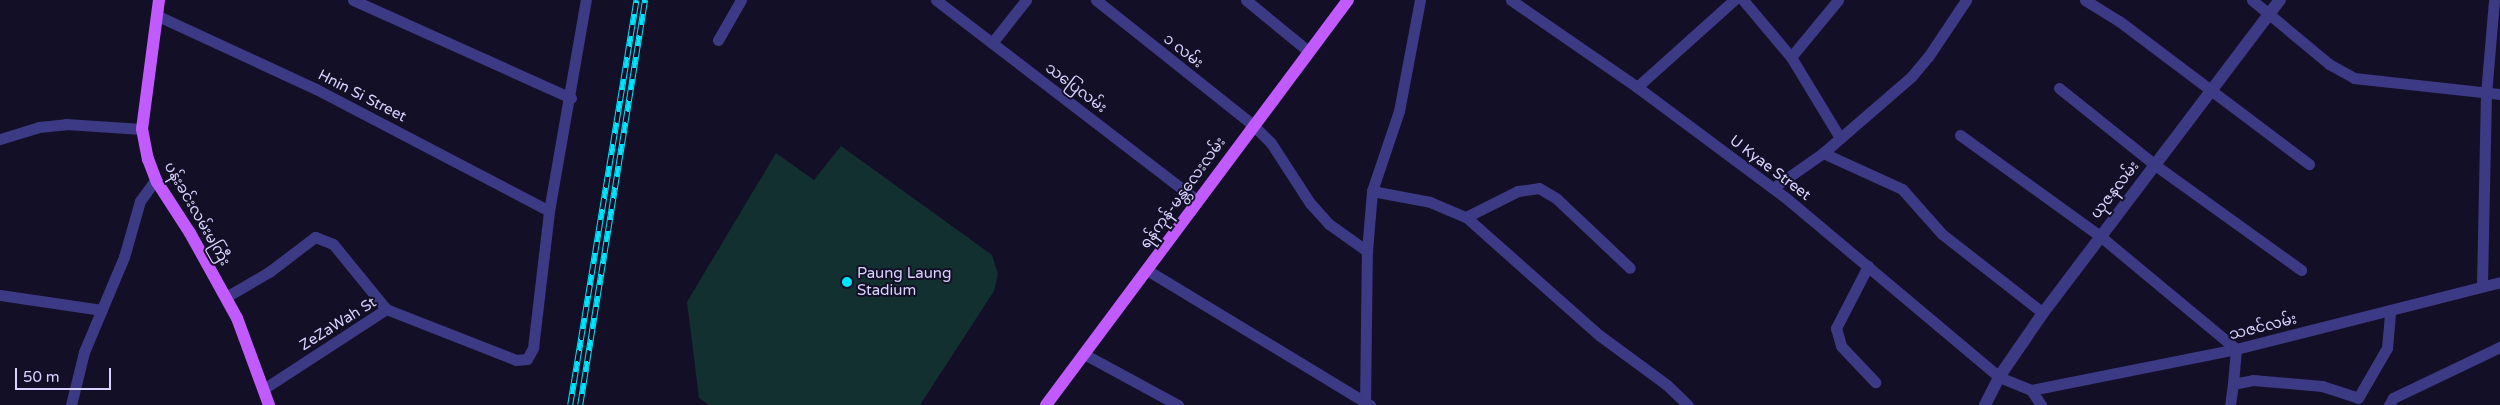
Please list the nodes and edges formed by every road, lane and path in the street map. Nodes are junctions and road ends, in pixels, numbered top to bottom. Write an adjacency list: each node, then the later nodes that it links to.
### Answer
1 (159, 0): 21 (main road, ပန်းခင်းလမ်းမကြီး)
2 (353, 0): 31 (street)
3 (586, 0): 31 (street)
4 (741, 0): 22 (street)
5 (936, 0): 23 (street, သပြေလမ်း)
6 (1026, 0): 23 (street)
7 (1096, 0): 32 (street, ၁ လမ်း)
8 (1246, 0): 24 (street)
9 (1348, 0): 24 (main road, ရန်ကုန်-မန္တလေးလမ်း)
10 (1420, 0): 42 (street)
11 (1511, 0): 26 (street, U Kyae Street)
12 (1734, 0): 26 (street)
13 (1743, 0): 25 (street)
14 (1838, 0): 25 (street)
15 (1966, 0): 35 (street)
16 (2085, 0): 28 (street)
17 (2252, 0): 20 (street)
18 (2280, 0): 20 (street, ယုဇနလမ်း)
19 (2494, 0): 29 (street)
20 (2269, 14): 28 (street, ယုဇနလမ်း); 29 (street)
21 (158, 16): 33 (main road, ပန်းခင်းလမ်းမကြီး); 44 (street, Hnin Si Street)
22 (718, 40)
23 (992, 44): 43 (street, သပြေလမ်း)
24 (1308, 51): 32 (main road, ရန်ကုန်-မန္တလေးလမ်း)
25 (1791, 57): 35 (street)
26 (1637, 87): 41 (street, U Kyae Street)
27 (2059, 88): 39 (street)
28 (2211, 91): 38 (street); 39 (street, ယုဇနလမ်း)
29 (2486, 94): 30 (street); 53 (street)
30 (2500, 94)
31 (571, 98): 44 (street)
32 (1253, 125): 43 (main road, ရန်ကုန်-မန္တလေးလမ်း); 47 (street, ၁ လမ်း)
33 (142, 129): 36 (street); 40 (main road, ပန်းခင်းလမ်းမကြီး)
34 (1960, 135): 46 (street)
35 (1840, 138): 37 (street)
36 (0, 139)
37 (1823, 153): 41 (street); 59 (street)
38 (2308, 164)
39 (2155, 165): 46 (street, ယုဇနလမ်း); 51 (street)
40 (156, 179): 55 (main road, ပန်းခင်းလမ်းမကြီး); 57 (street)
41 (1773, 188): 48 (street, U Kyae Street)
42 (1372, 191): 45 (street); 47 (street)
43 (1197, 200): 50 (main road, ရန်ကုန်-မန္တလေးလမ်း)
44 (549, 211): 56 (street, ZeZaWah St)
45 (1466, 217): 49 (street); 74 (street)
46 (2100, 236): 59 (street, ယုဇနလမ်း); 61 (street)
47 (1367, 251): 69 (street)
48 (1868, 266): 63 (street, U Kyae Street); 64 (street)
49 (1630, 268)
50 (1147, 270): 62 (main road, ရန်ကုန်-မန္တလေးလမ်း); 69 (street)
51 (2301, 270)
52 (2500, 282): 53 (street, သဇင်လမ်း)
53 (2482, 284): 58 (street, သဇင်လမ်း)
54 (0, 295): 57 (street)
55 (226, 296): 56 (street); 66 (main road, ပန်းခင်းလမ်းမကြီး)
56 (386, 309): 66 (street, ZeZaWah St)
57 (102, 310): 70 (street)
58 (2390, 310): 61 (street, သဇင်လမ်း); 65 (street)
59 (2043, 313): 63 (street, ယုဇနလမ်း)
60 (2500, 347): 68 (street)
61 (2236, 349): 65 (street); 67 (street, သဇင်လမ်း)
62 (1084, 354): 72 (main road, ရန်ကုန်-မန္တလေးလမ်း); 73 (street)
63 (1999, 377): 67 (street, U Kyae Street); 75 (street, ယုဇနလမ်း)
64 (1875, 382)
65 (2234, 384): 77 (street)
66 (265, 388): 71 (main road, ပန်းခင်းလမ်းမကြီး)
67 (2031, 390): 76 (street)
68 (2394, 403)
69 (1367, 404)
70 (71, 405)
71 (269, 405)
72 (1046, 405)
73 (1178, 405)
74 (1688, 405)
75 (1985, 405)
76 (2041, 405)
77 (2230, 405)

